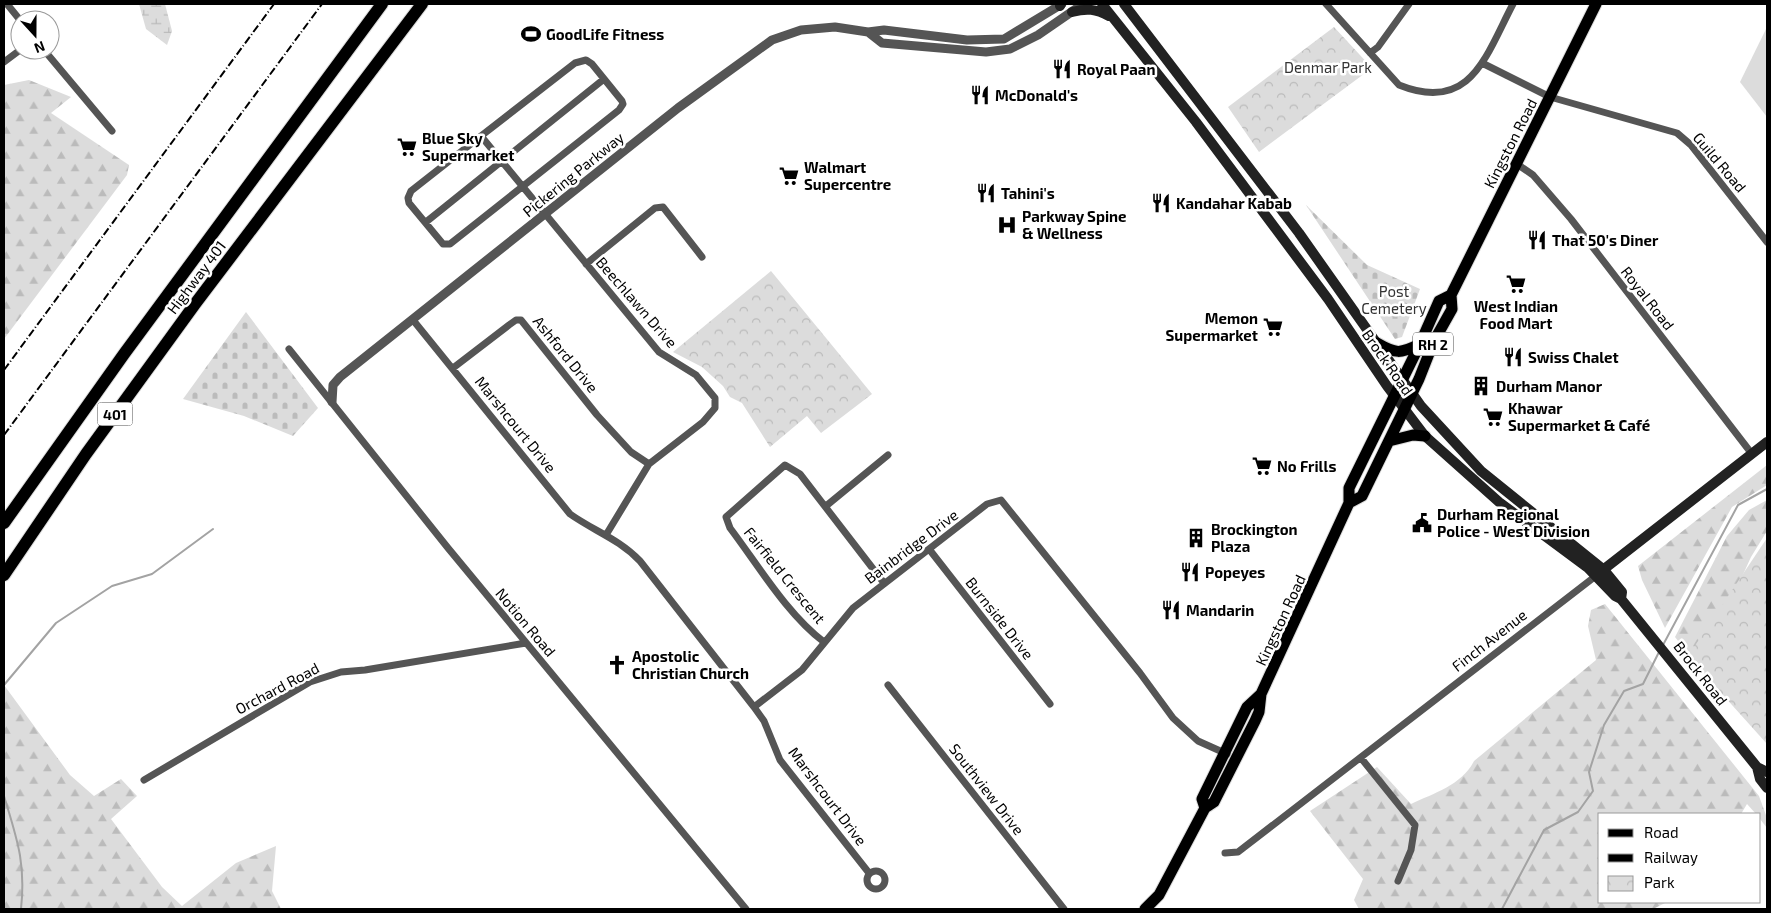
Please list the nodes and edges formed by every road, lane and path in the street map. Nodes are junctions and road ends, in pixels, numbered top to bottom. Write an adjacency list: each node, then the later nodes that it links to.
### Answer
1 (382, 4): 52 (highway, Highway 401 / 401)
2 (1061, 4): 14 (street, Pickering Parkway)
3 (1083, 4): 11 (street, Pickering Parkway)
4 (1102, 4): 12 (main road, Brock Road)
5 (1124, 4): 21 (main road, Brock Road)
6 (1326, 4): 16 (street)
7 (1409, 4): 16 (street)
8 (1513, 4): 18 (street)
9 (1596, 4): 20 (main road, Kingston Road / RH 2)
10 (421, 6): 56 (highway, Highway 401 / 401)
11 (1072, 12): 12 (main road); 15 (street, Pickering Parkway)
12 (1111, 17): 22 (main road, Brock Road)
13 (868, 32): 14 (street, Pickering Parkway); 15 (street, Pickering Parkway); 28 (street, Pickering Parkway)
14 (932, 37): 15 (street)
15 (932, 47)
16 (1370, 53): 18 (street)
17 (52, 60): 23 (street)
18 (1482, 63): 20 (street, Guild Road)
19 (604, 79): 24 (street); 25 (street); 27 (street)
20 (1550, 97): 26 (main road, Kingston Road / RH 2); 30 (street, Guild Road)
21 (1208, 114): 22 (main road); 35 (main road, Brock Road)
22 (1196, 122): 41 (main road, Brock Road)
23 (112, 131)
24 (481, 136): 25 (street, Beechlawn Drive); 29 (street)
25 (501, 162): 27 (street, Beechlawn Drive); 29 (street)
26 (1517, 164): 33 (main road, Kingston Road / RH 2); 47 (street, Royal Road)
27 (522, 187): 28 (street, Beechlawn Drive); 29 (street)
28 (544, 215): 32 (street, Beechlawn Drive); 34 (street, Pickering Parkway)
29 (426, 222)
30 (1767, 242)
31 (702, 257): 32 (street)
32 (586, 264): 49 (street, Beechlawn Drive)
33 (1451, 295): 36 (main road, Kingston Road / RH 2); 40 (main road, Kingston Road / RH 2)
34 (413, 320): 38 (street, Marshcourt Drive); 42 (street, Pickering Parkway)
35 (1377, 343): 36 (main road); 39 (main road, Brock Road)
36 (1420, 344): 39 (main road, Kingston Road / RH 2)
37 (289, 349): 42 (street, Notion Road)
38 (453, 368): 49 (street, Ashford Drive); 53 (street, Marshcourt Drive)
39 (1402, 380): 40 (main road, Brock Road); 41 (main road, Kingston Road / RH 2)
40 (1411, 394): 43 (main road, Kingston Road / RH 2); 55 (main road, Brock Road)
41 (1394, 396): 43 (main road, Brock Road); 50 (main road, Kingston Road / RH 2)
42 (332, 402): 59 (street, Notion Road)
43 (1404, 409): 44 (main road, Brock Road); 45 (main road, Kingston Road / RH 2)
44 (1425, 436): 45 (main road); 55 (main road, Brock Road)
45 (1388, 442): 50 (main road, Kingston Road / RH 2)
46 (1767, 442): 47 (main road, Finch Avenue)
47 (1752, 454): 55 (main road, Finch Avenue)
48 (888, 455): 51 (street)
49 (649, 464): 53 (street, Beechlawn Drive)
50 (1350, 503): 61 (main road, Kingston Road / RH 2)
51 (826, 506): 57 (street, Fairfield Crescent); 58 (street, Fairfield Crescent)
52 (4, 523)
53 (606, 535): 63 (street)
54 (929, 549): 57 (street, Bainbridge Drive); 62 (street, Burnside Drive); 64 (street, Bainbridge Drive)
55 (1600, 573): 65 (street, Finch Avenue); 67 (main road, Brock Road)
56 (4, 575)
57 (884, 583): 58 (street, Bainbridge Drive)
58 (824, 642): 63 (street, Bainbridge Drive)
59 (526, 643): 69 (street, Orchard Road); 75 (street, Notion Road)
60 (888, 685): 76 (street, Southview Drive)
61 (1262, 694): 64 (main road, Kingston Road / RH 2); 66 (main road, Kingston Road / RH 2)
62 (1050, 704)
63 (754, 707): 73 (street, Marshcourt Drive)
64 (1224, 753): 66 (street, Bainbridge Drive); 71 (main road, Kingston Road / RH 2)
65 (1361, 758): 72 (street, Finch Avenue); 74 (street)
66 (1236, 759): 71 (main road, Kingston Road / RH 2)
67 (1757, 766): 68 (main road, Brock Road); 70 (main road, Brock Road)
68 (1767, 772)
69 (144, 780)
70 (1767, 788)
71 (1205, 808): 77 (main road, Kingston Road / RH 2)
72 (1225, 853)
73 (869, 873)
74 (1398, 881)
75 (746, 909)
76 (1064, 909)
77 (1145, 909)

